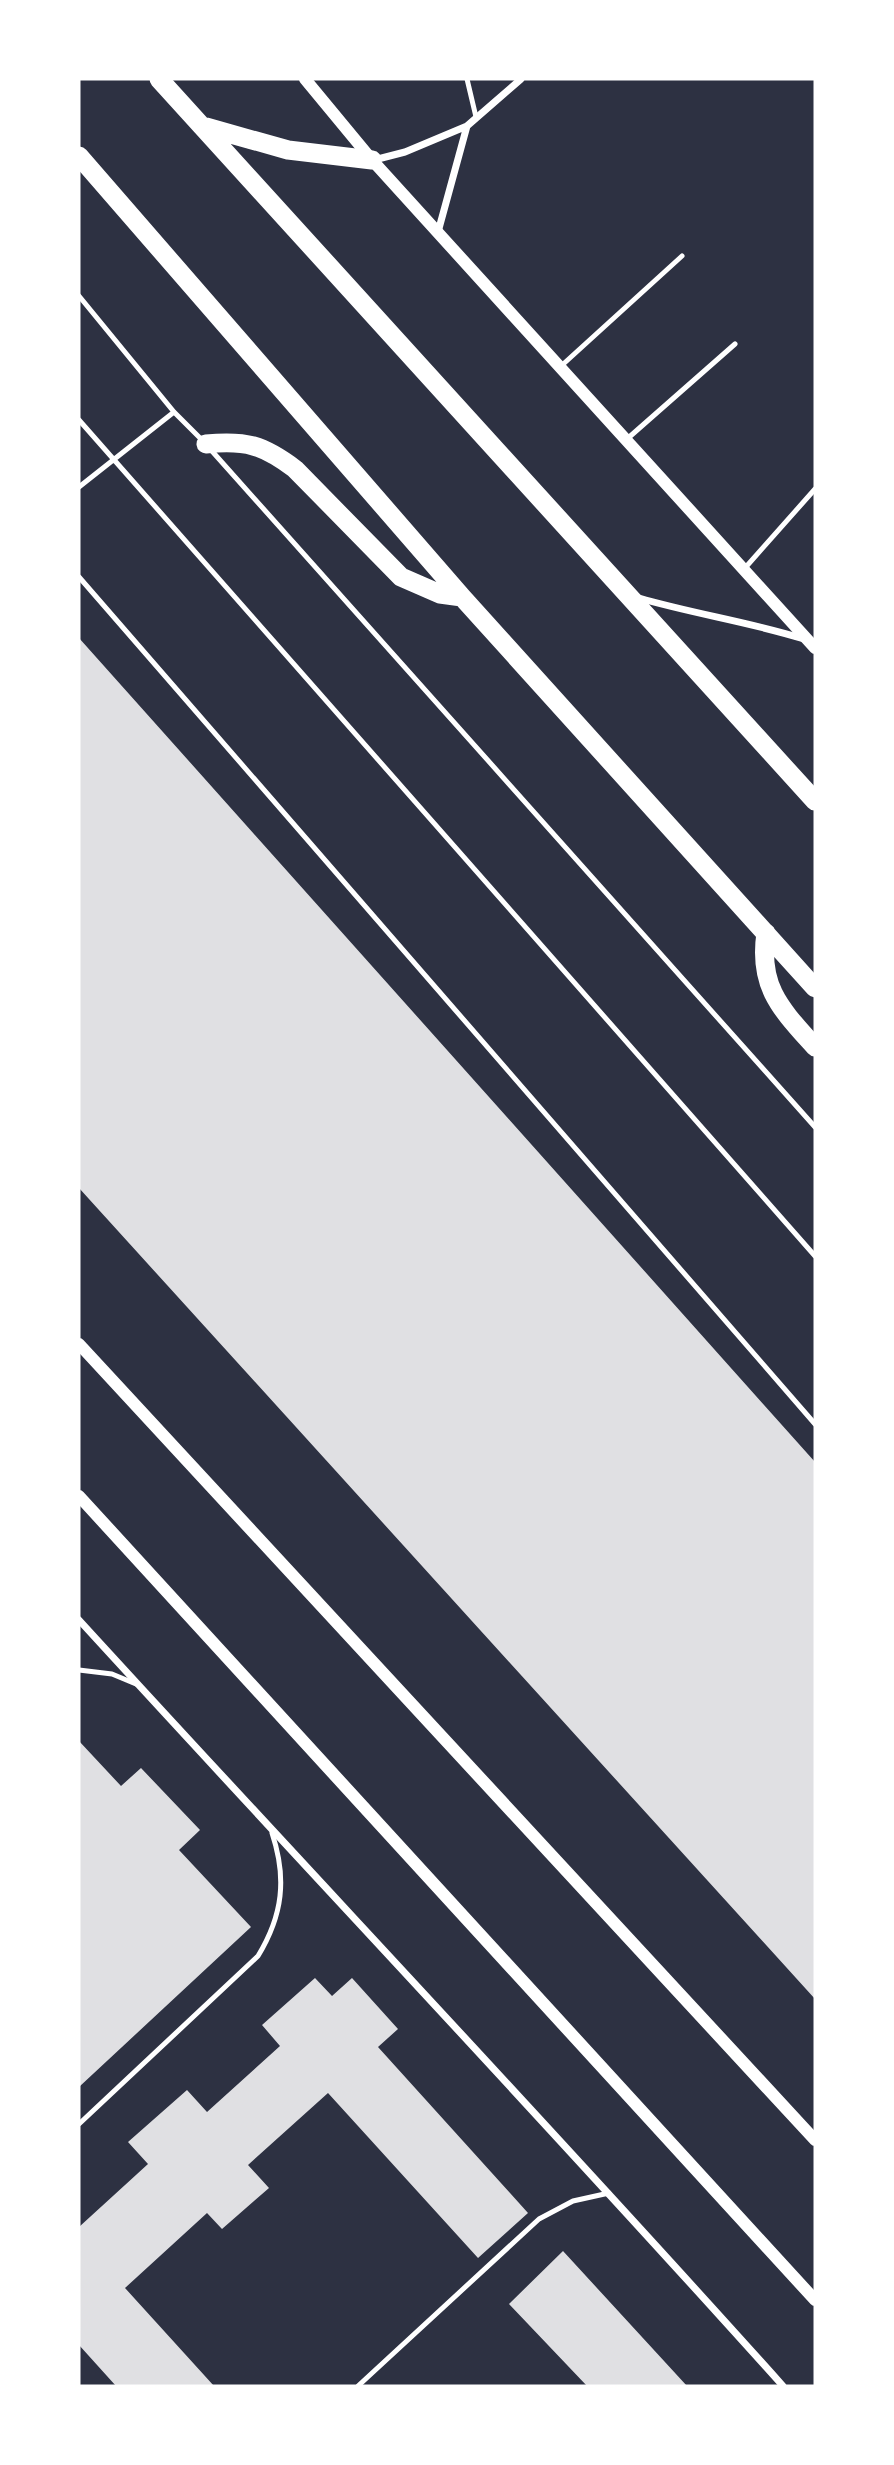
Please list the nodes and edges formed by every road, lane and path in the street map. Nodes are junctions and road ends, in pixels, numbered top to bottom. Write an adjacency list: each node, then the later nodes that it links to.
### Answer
1 (159, 79): 6 (highway)
2 (305, 79): 9 (street)
3 (467, 79): 5 (lane)
4 (521, 79): 5 (street)
5 (476, 117): 7 (street)
6 (202, 126): 9 (highway); 24 (highway)
7 (467, 126): 9 (street); 10 (street)
8 (79, 156): 25 (highway)
9 (372, 160): 10 (street)
10 (438, 232): 14 (street)
11 (682, 256): 14 (lane)
12 (79, 296): 15 (lane)
13 (735, 344): 17 (lane)
14 (560, 367): 17 (street)
15 (174, 412): 18 (lane); 19 (lane)
16 (79, 420): 19 (lane)
17 (626, 440): 22 (street)
18 (206, 444): 25 (highway); 31 (lane)
19 (114, 459): 20 (lane); 32 (lane)
20 (79, 487)
21 (815, 489): 22 (lane)
22 (743, 569): 26 (street)
23 (79, 577): 34 (lane)
24 (629, 596): 26 (street); 27 (highway)
25 (461, 597): 28 (highway)
26 (813, 643)
27 (815, 800)
28 (766, 933): 29 (highway); 30 (highway)
29 (815, 988)
30 (815, 1047)
31 (815, 1127)
32 (815, 1256)
33 (79, 1344): 41 (street)
34 (815, 1424)
35 (79, 1496): 43 (street)
36 (79, 1620): 38 (street)
37 (79, 1670): 38 (lane)
38 (138, 1685): 39 (street)
39 (272, 1833): 40 (lane); 42 (street)
40 (79, 2124)
41 (815, 2140)
42 (610, 2192): 44 (lane); 45 (street)
43 (815, 2300)
44 (358, 2386)
45 (783, 2386)

